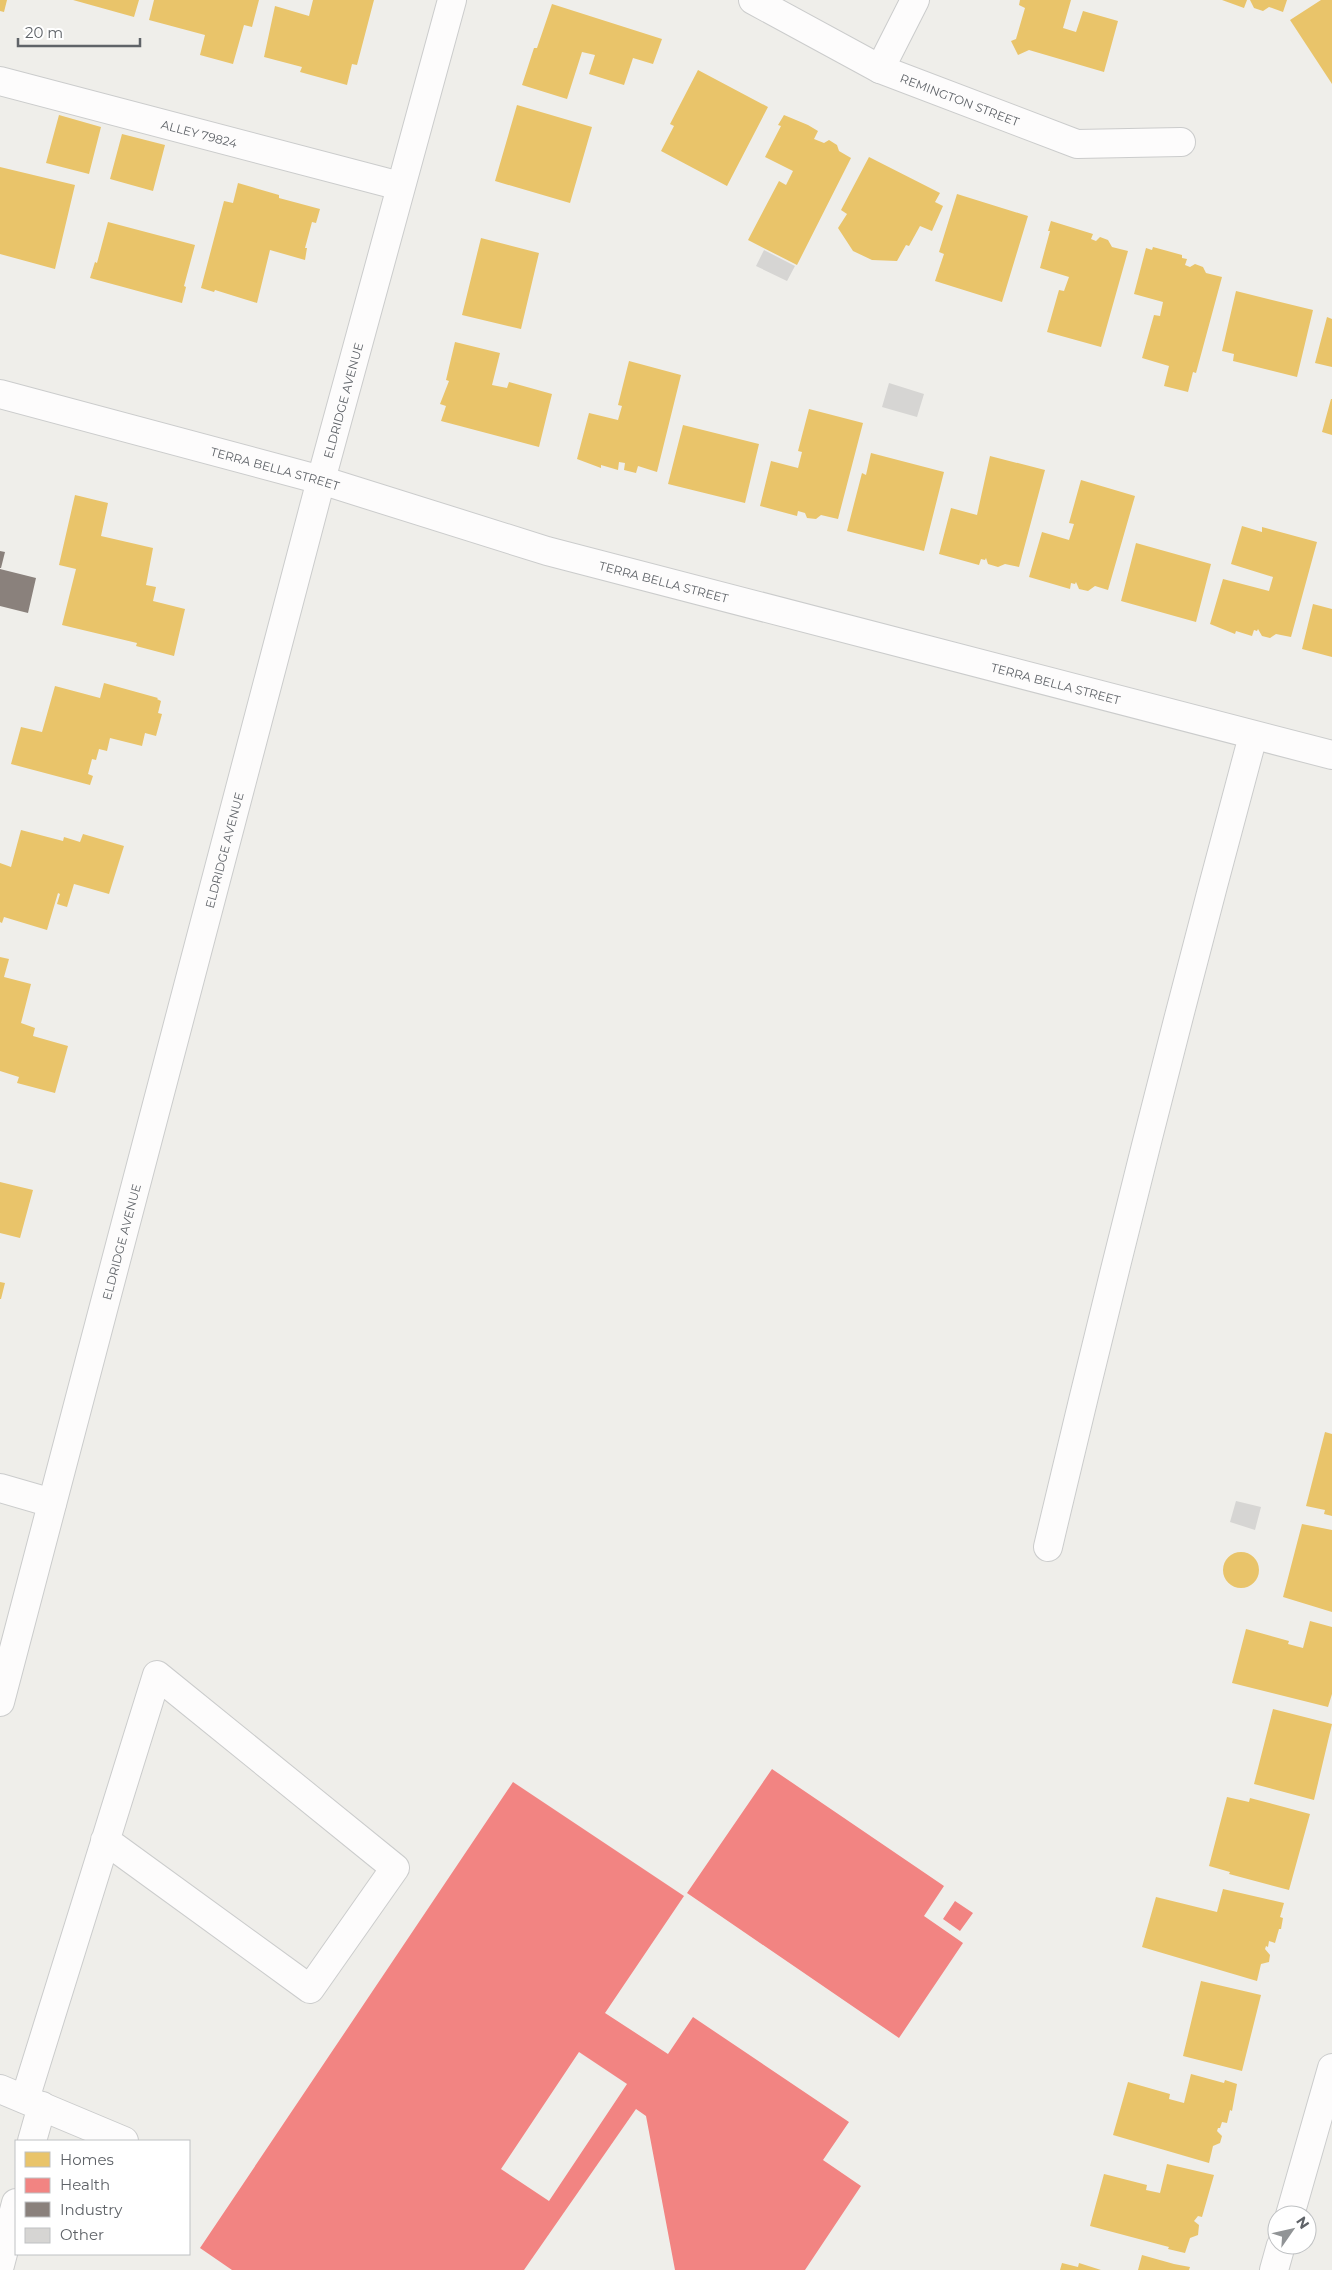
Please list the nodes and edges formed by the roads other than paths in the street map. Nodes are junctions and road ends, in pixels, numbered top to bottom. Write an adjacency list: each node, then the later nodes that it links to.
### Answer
1 (452, 0): 7 (street, ELDRIDGE AVENUE)
2 (753, 0): 4 (street, REMINGTON STREET)
3 (915, 0): 4 (street)
4 (880, 69): 6 (street, REMINGTON STREET)
5 (0, 81): 7 (street, ALLEY 79824)
6 (1181, 142)
7 (400, 186): 9 (street, ELDRIDGE AVENUE)
8 (0, 394): 9 (street, TERRA BELLA STREET)
9 (320, 480): 10 (street, TERRA BELLA STREET); 13 (street, ELDRIDGE AVENUE)
10 (1253, 736): 11 (street, TERRA BELLA STREET); 14 (street)
11 (1332, 755)
12 (0, 1488): 13 (street)
13 (52, 1503): 15 (street, ELDRIDGE AVENUE)
14 (1048, 1547)
15 (0, 1702)
16 (105, 1840): 16 (street); 19 (street)
17 (1332, 2068): 20 (street)
18 (0, 2089): 19 (street)
19 (34, 2103): 21 (street); 22 (street)
20 (1328, 2103): 23 (street)
21 (32, 2140)
22 (122, 2140)
23 (1293, 2205)
24 (15, 2207): 26 (street)
25 (1278, 2255): 27 (street)
26 (0, 2265)
27 (1274, 2270)

